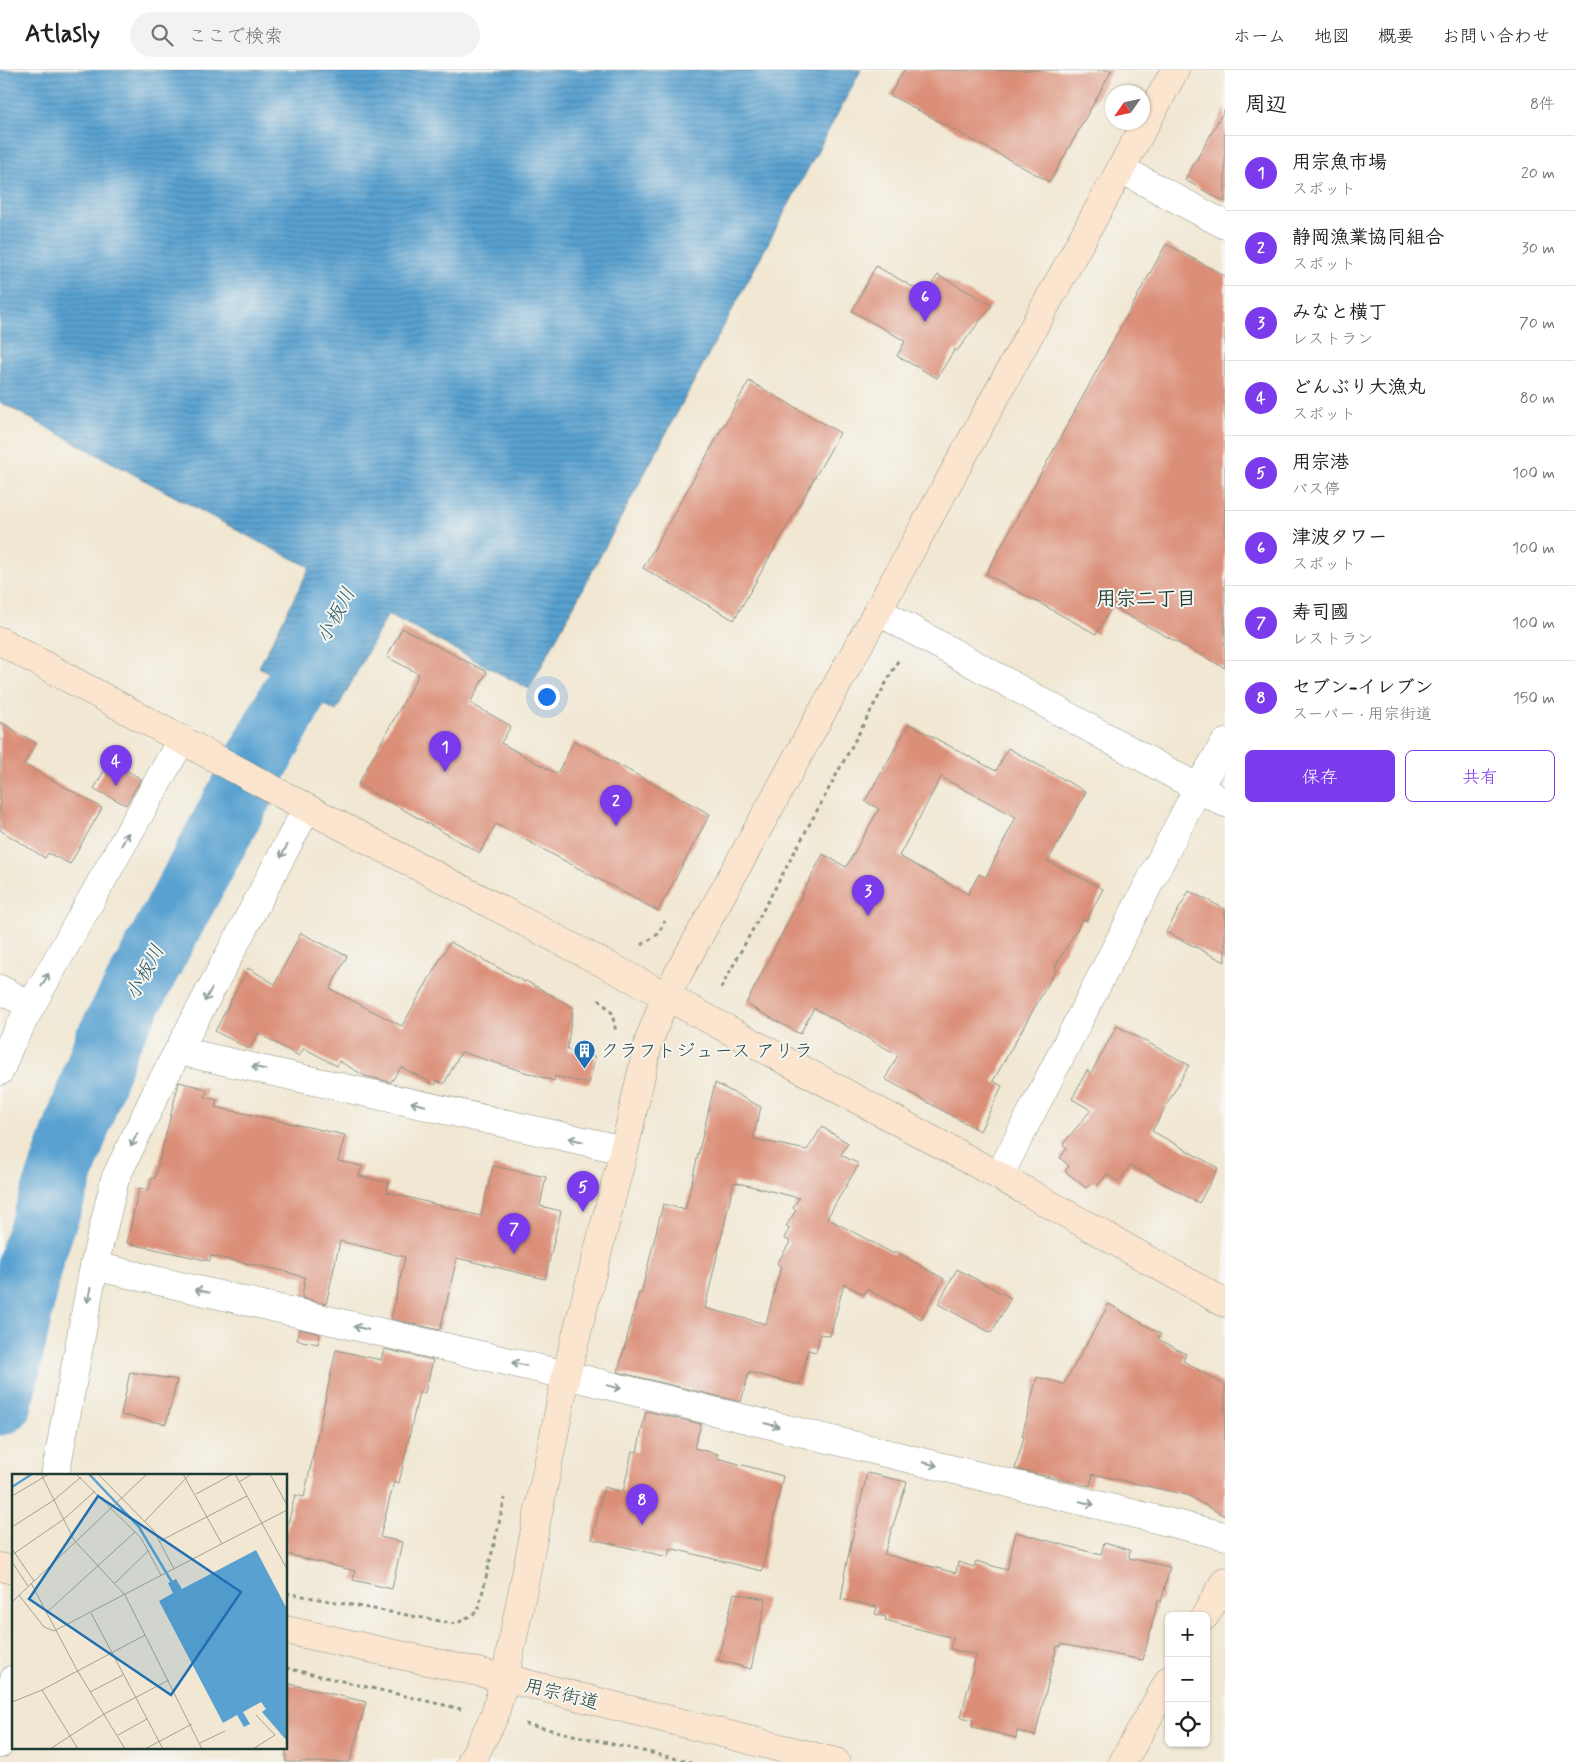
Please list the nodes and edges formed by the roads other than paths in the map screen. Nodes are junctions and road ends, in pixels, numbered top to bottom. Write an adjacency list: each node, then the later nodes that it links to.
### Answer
1 (1175, 70): 2 (street)
2 (1121, 168): 3 (street); 4 (street)
3 (1225, 225)
4 (878, 611): 8 (street); 12 (street)
5 (0, 641): 6 (street)
6 (187, 742): 10 (street); 13 (street, one-way to 6)
7 (1225, 742): 8 (street)
8 (1198, 788): 9 (street); 17 (street)
9 (1225, 803)
10 (303, 806): 12 (street); 14 (street, one-way to 14)
11 (0, 990): 13 (street)
12 (666, 996): 16 (street); 17 (street)
13 (31, 1006): 15 (street)
14 (179, 1051): 16 (street, one-way to 14); 18 (street, one-way to 18)
15 (0, 1070)
16 (624, 1150): 20 (street)
17 (999, 1176): 19 (street)
18 (94, 1266): 20 (street, one-way to 18); 21 (street, one-way to 21)
19 (1225, 1303)
20 (566, 1375): 22 (street, one-way to 22); 26 (street)
21 (55, 1474)
22 (1225, 1536)
23 (1225, 1581): 24 (street)
24 (1207, 1612)
25 (288, 1630): 26 (street, 用宗街道)
26 (505, 1678): 30 (street); 31 (street, 用宗街道)
27 (1165, 1687): 32 (street)
28 (12, 1688): 29 (street)
29 (0, 1744)
30 (471, 1762)
31 (836, 1762)
32 (1123, 1762)

